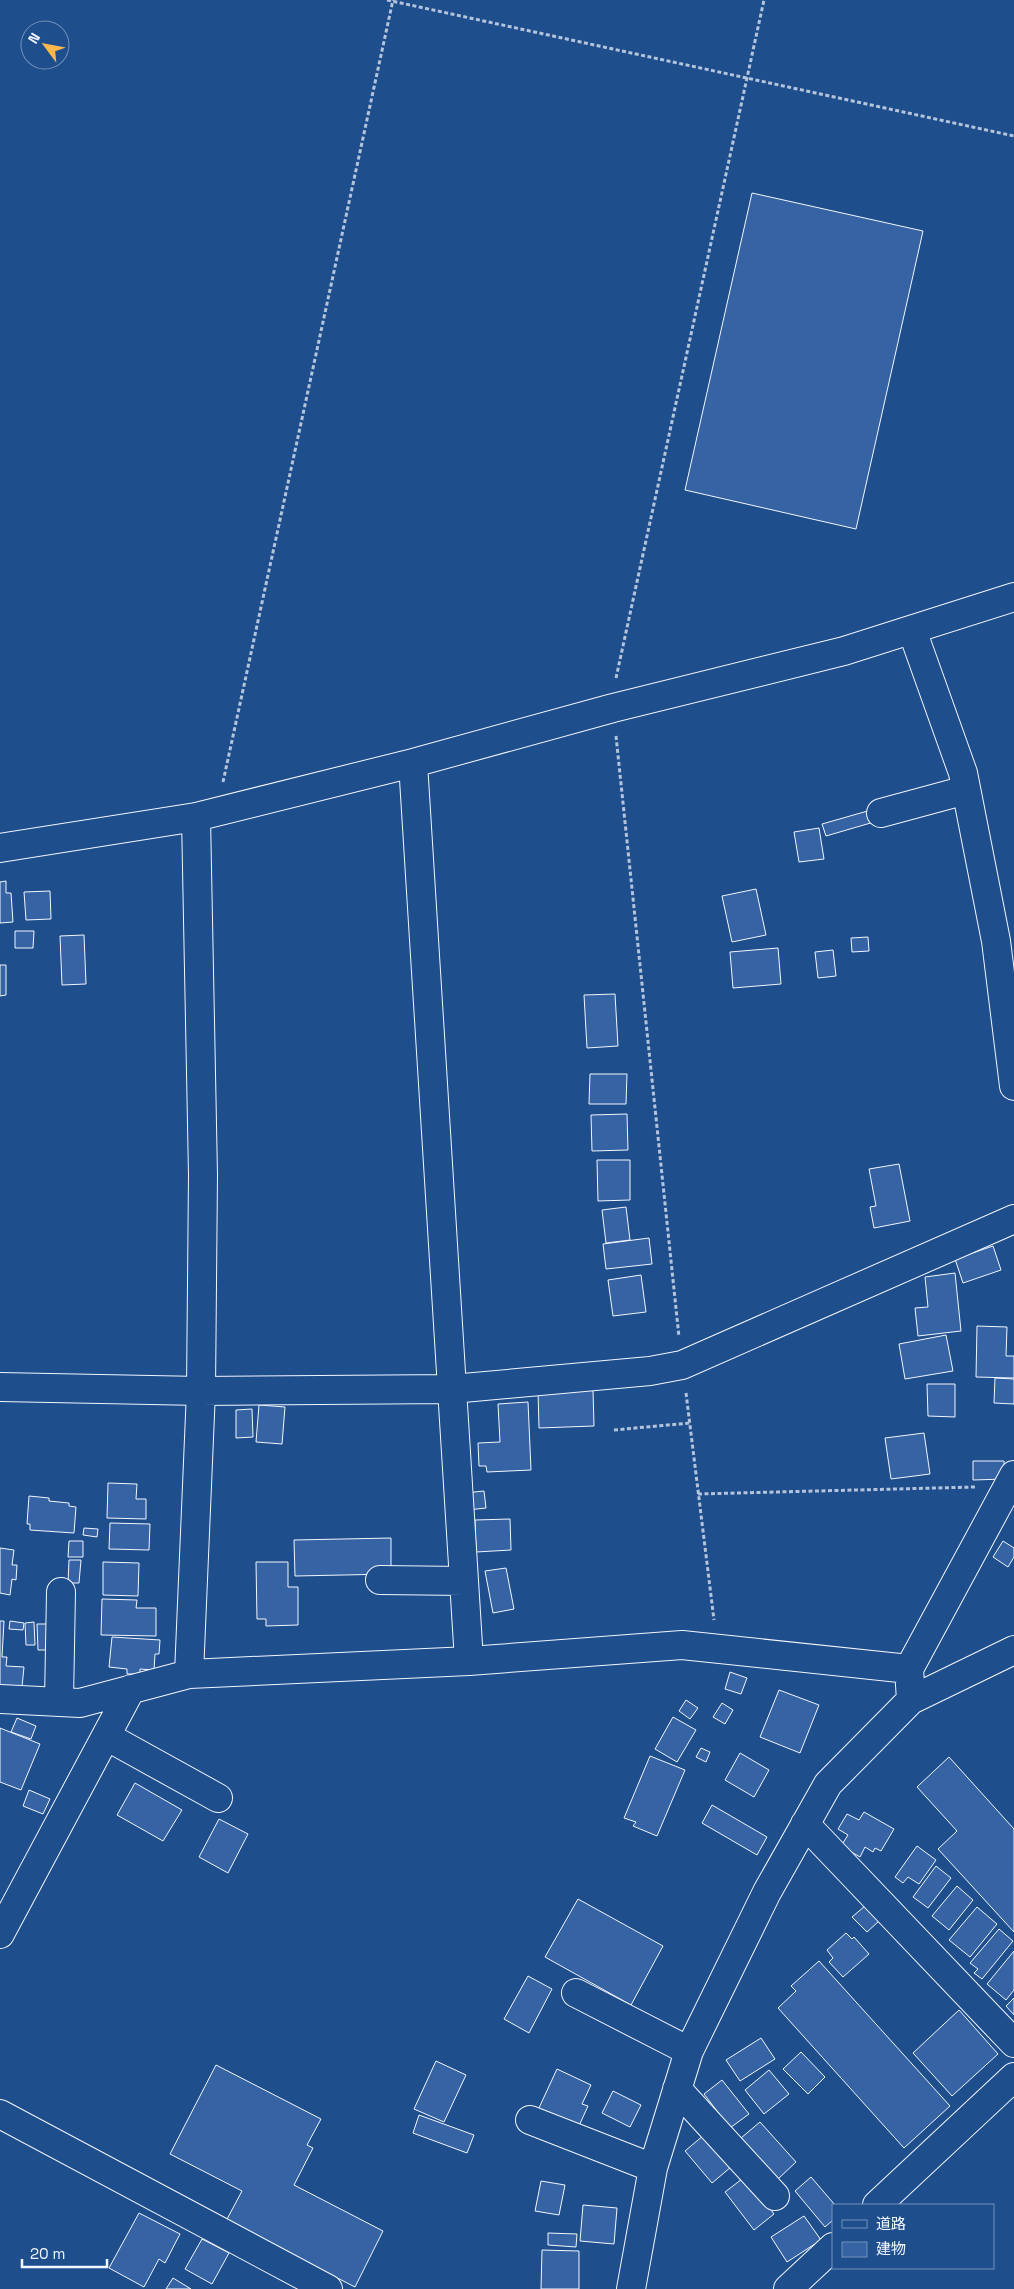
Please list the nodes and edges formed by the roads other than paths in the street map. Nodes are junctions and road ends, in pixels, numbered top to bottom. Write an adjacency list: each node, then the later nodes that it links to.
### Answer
1 (1014, 597): 2 (street)
2 (912, 630): 3 (street); 4 (street)
3 (413, 763): 6 (street); 12 (street)
4 (966, 790): 5 (street); 8 (street)
5 (881, 813)
6 (196, 817): 7 (street); 13 (street)
7 (0, 848)
8 (1005, 940): 9 (street)
9 (1014, 1086)
10 (1014, 1219): 12 (street)
11 (0, 1387): 13 (street)
12 (452, 1388): 13 (street); 16 (street)
13 (202, 1391): 21 (street)
14 (1011, 1481): 20 (street)
15 (380, 1580): 16 (street)
16 (464, 1581): 19 (street)
17 (61, 1592): 25 (street)
18 (1014, 1650): 24 (street)
19 (469, 1661): 20 (street); 21 (street)
20 (909, 1669): 24 (street)
21 (190, 1674): 22 (street)
22 (132, 1689): 25 (street); 26 (street)
23 (0, 1699): 25 (street)
24 (910, 1700): 28 (street)
25 (59, 1701)
26 (106, 1736): 27 (street); 29 (street)
27 (218, 1798)
28 (805, 1824): 31 (street); 32 (street)
29 (0, 1934)
30 (576, 1993): 32 (street)
31 (1014, 2043)
32 (689, 2051): 34 (street)
33 (1014, 2076): 39 (street)
34 (677, 2089): 37 (street); 38 (street)
35 (0, 2114): 41 (street)
36 (530, 2120): 37 (street)
37 (653, 2168): 42 (street)
38 (775, 2196)
39 (878, 2204)
40 (832, 2248): 43 (street)
41 (328, 2289)
42 (631, 2289)
43 (788, 2289)

